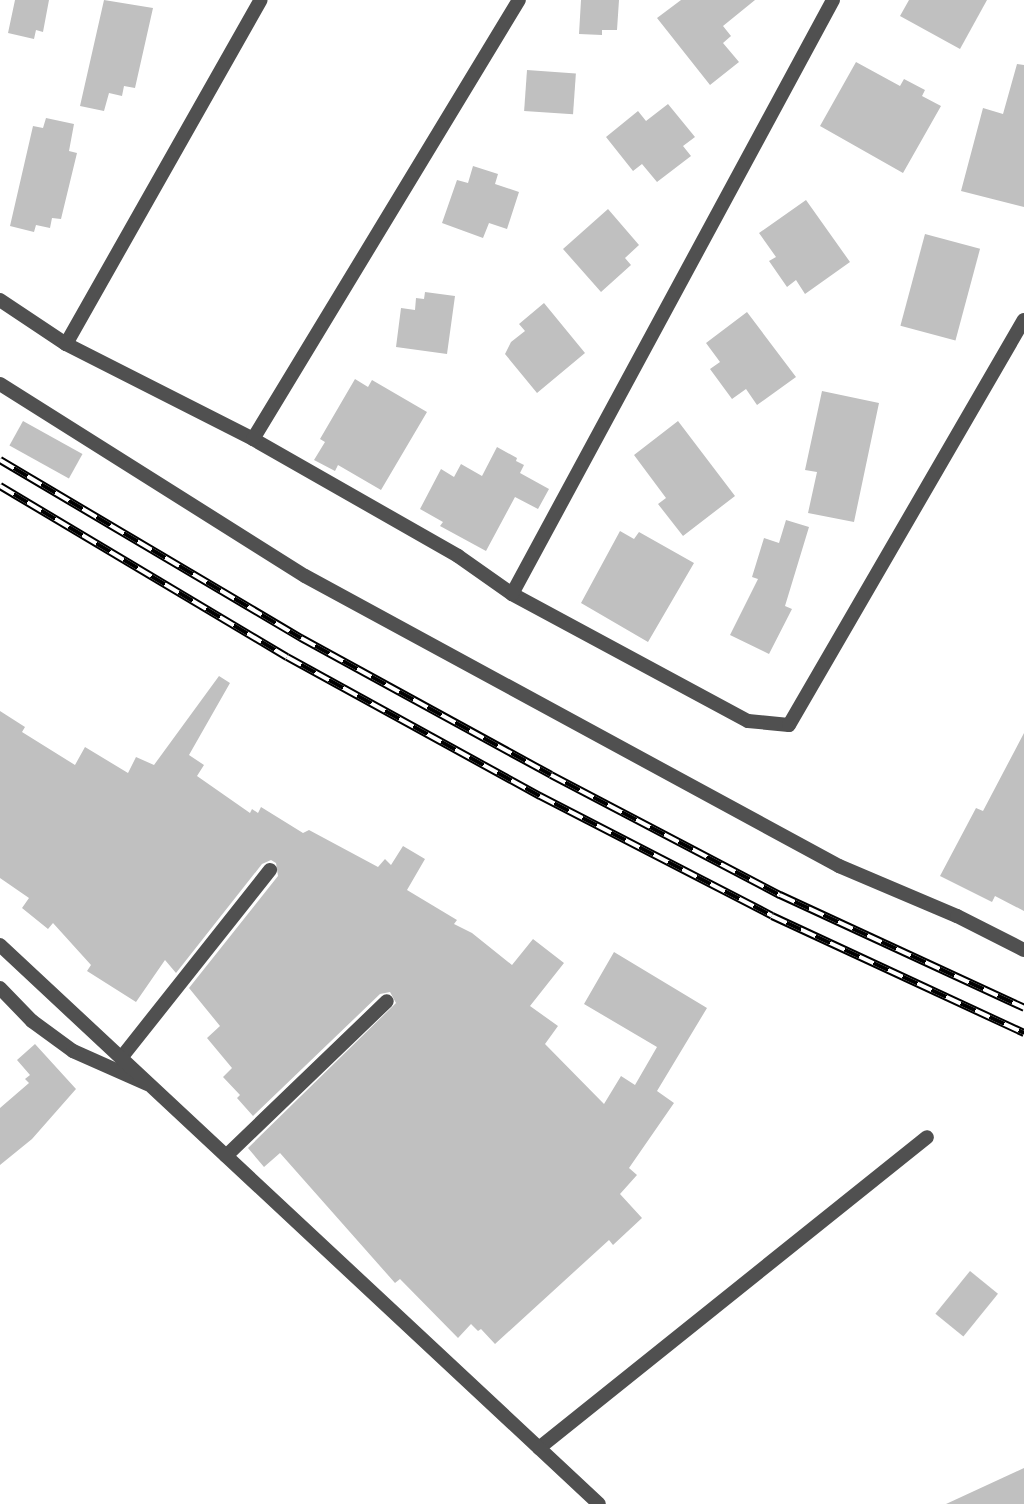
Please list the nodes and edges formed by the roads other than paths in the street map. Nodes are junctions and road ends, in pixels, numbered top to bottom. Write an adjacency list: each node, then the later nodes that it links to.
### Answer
1 (261, 0): 6 (street)
2 (519, 0): 8 (street)
3 (833, 0): 9 (street)
4 (0, 300): 6 (street)
5 (1024, 320): 9 (street)
6 (66, 344): 8 (street)
7 (0, 384): 12 (street)
8 (253, 439): 9 (street)
9 (513, 594)
10 (270, 870): 15 (street)
11 (0, 945): 15 (street)
12 (1024, 950)
13 (0, 988): 16 (street)
14 (387, 1001): 18 (street)
15 (121, 1058): 16 (street)
16 (149, 1084): 18 (street)
17 (927, 1137): 19 (street)
18 (226, 1156): 19 (street)
19 (539, 1448): 20 (street)
20 (599, 1504)

